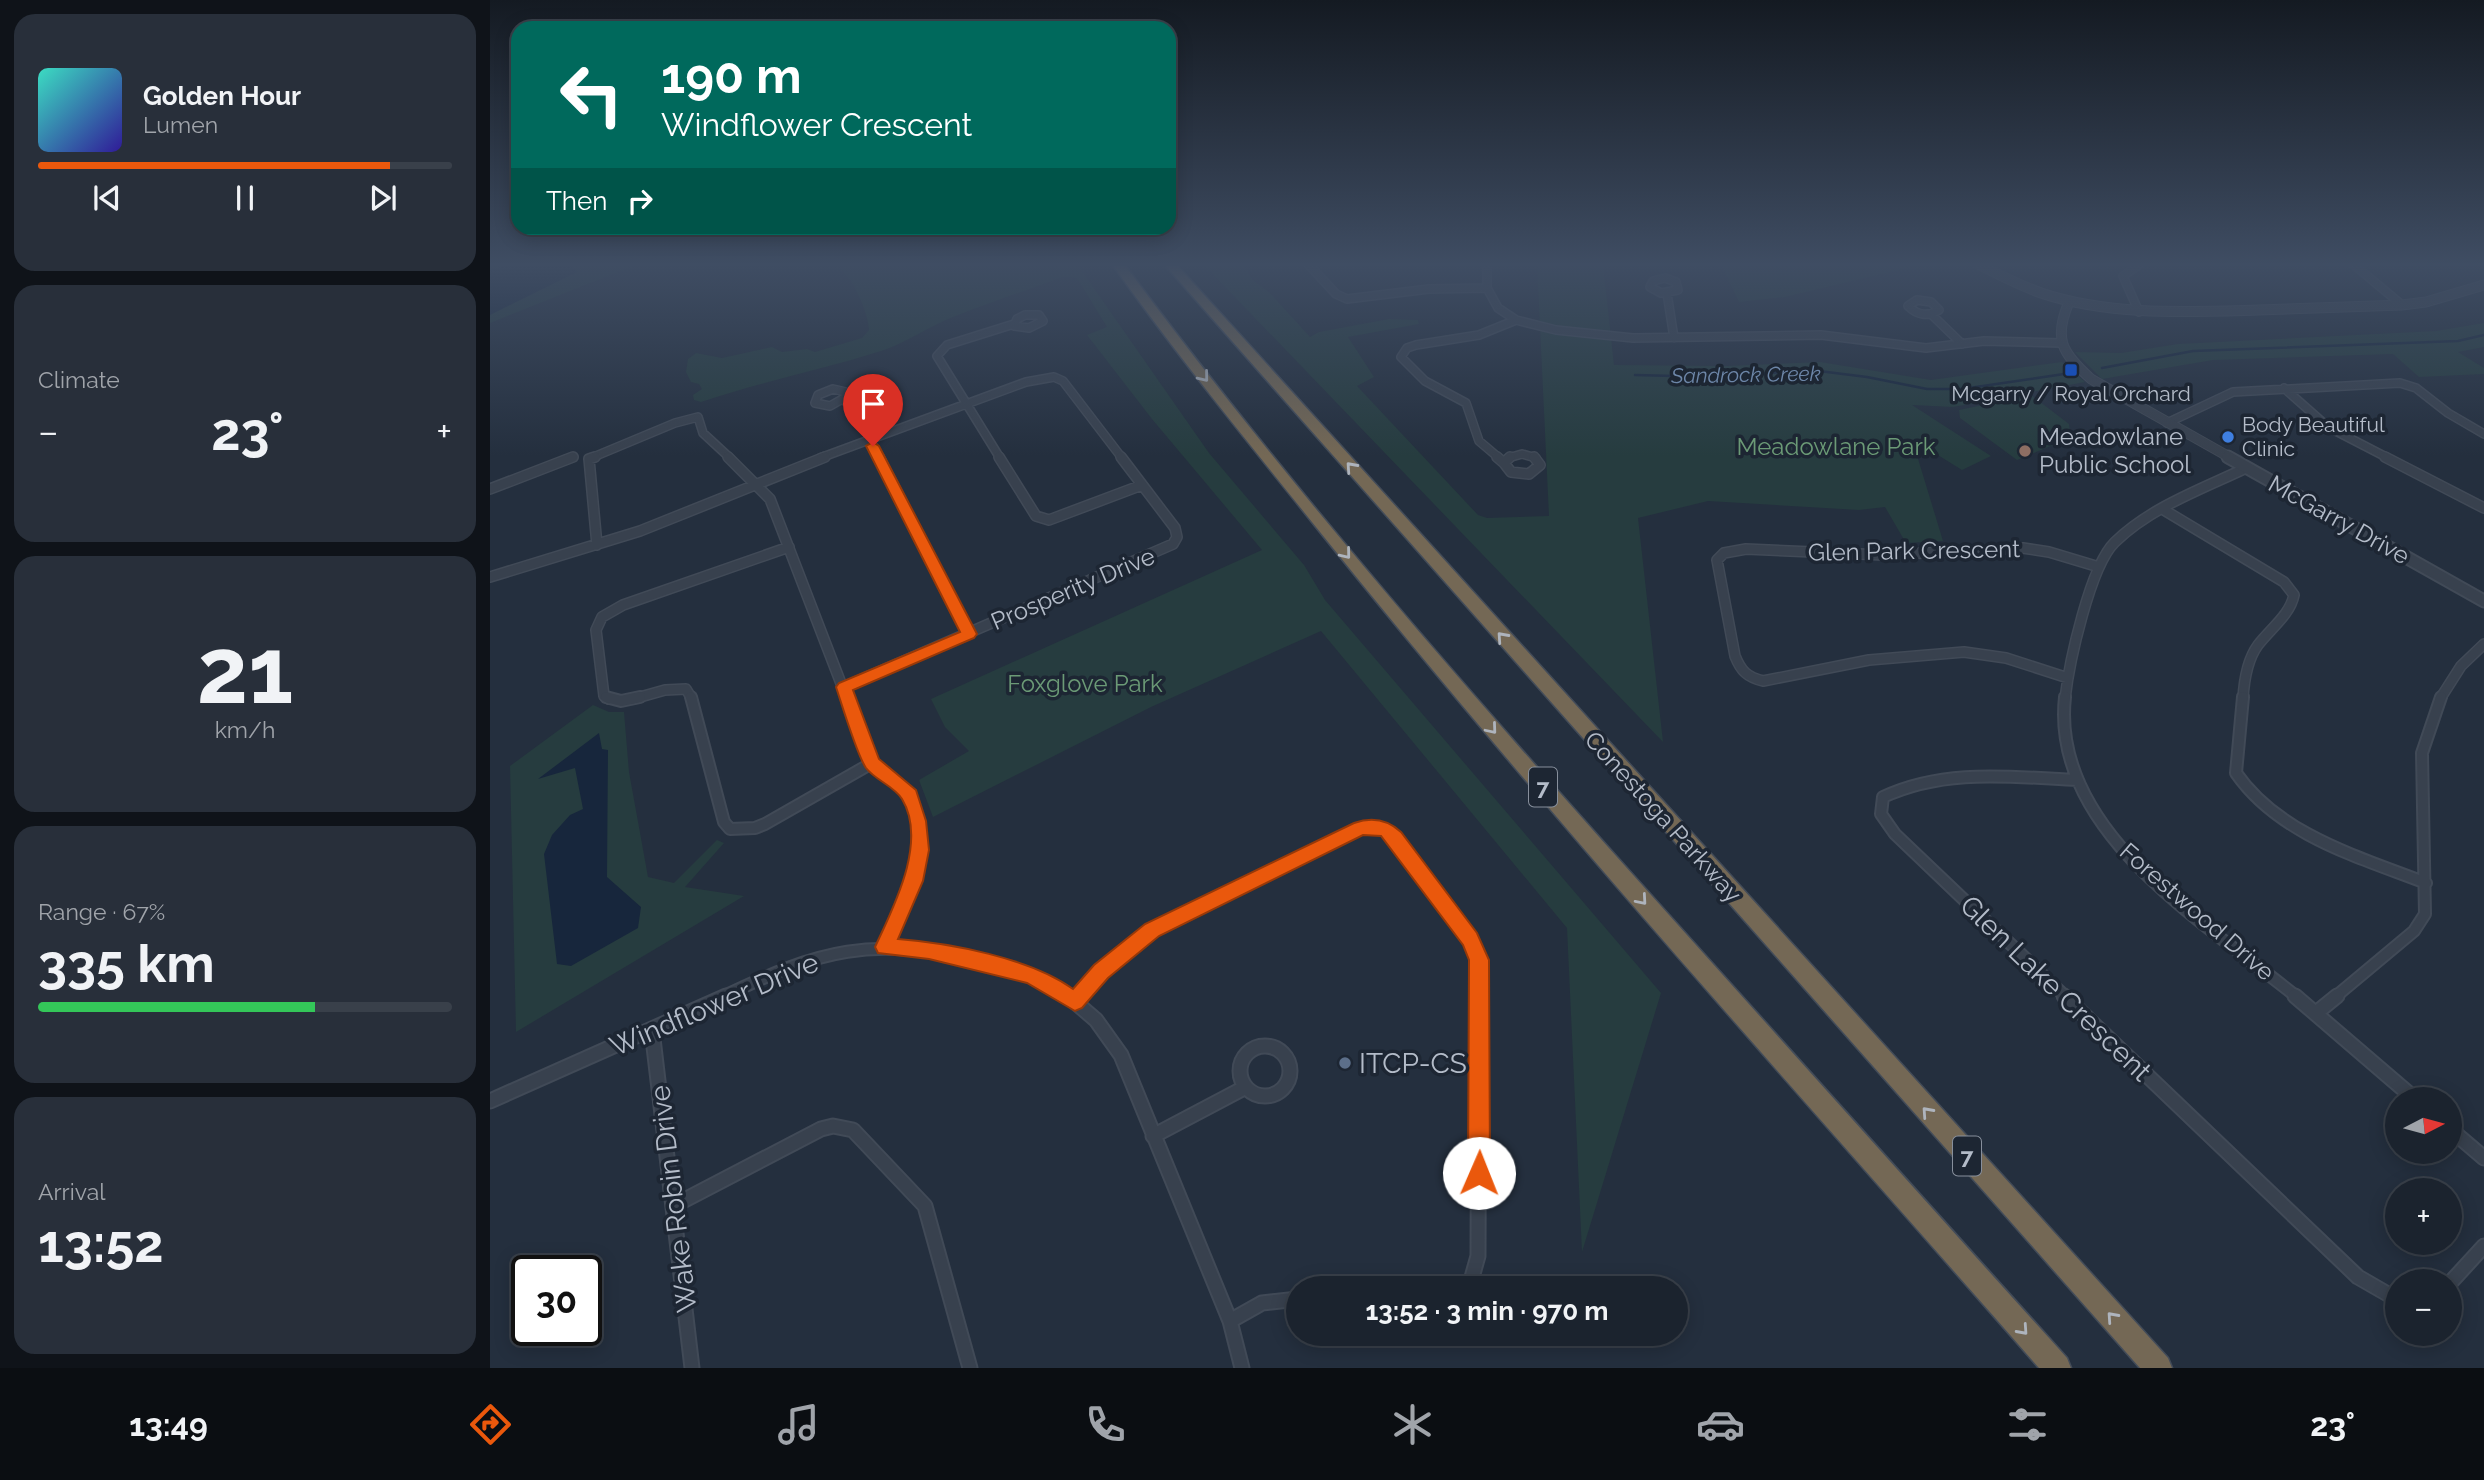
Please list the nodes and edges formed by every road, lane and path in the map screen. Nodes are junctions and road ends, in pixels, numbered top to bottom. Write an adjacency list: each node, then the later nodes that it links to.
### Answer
1 (1001, 328): 14 (street)
2 (1165, 328): 58 (highway, 7, one-way to 58)
3 (1227, 328): 59 (highway, Conestoga Parkway / 7, one-way to 3)
4 (1502, 328): 19 (street)
5 (1547, 328): 9 (street)
6 (1672, 328): 9 (street)
7 (1945, 328): 11 (street)
8 (2060, 328): 10 (street)
9 (1674, 338): 11 (street)
10 (2061, 343): 11 (street); 15 (street, McGarry Drive)
11 (1962, 344)
12 (2284, 388): 15 (street); 16 (street); 24 (street)
13 (843, 400): 17 (street)
14 (966, 404): 17 (street, Prosperity Drive); 22 (street, Prosperity Drive); 22 (street)
15 (2167, 422): 20 (street, McGarry Drive)
16 (2484, 434)
17 (870, 439): 21 (street, Prosperity Drive); 31 (street)
18 (573, 457): 23 (street)
19 (1504, 463)
20 (2246, 468): 25 (street, Forestwood Drive); 30 (street, McGarry Drive)
21 (756, 485): 26 (street, Prosperity Drive); 26 (street); 27 (street)
22 (1142, 485): 31 (street, Prosperity Drive)
23 (490, 489)
24 (2484, 508)
25 (2164, 510): 28 (street, Forestwood Drive); 37 (street)
26 (597, 545): 29 (street, Prosperity Drive)
27 (789, 547): 34 (street); 35 (street)
28 (2099, 567): 33 (street, Forestwood Drive); 33 (street, Glen Park Crescent)
29 (490, 577)
30 (2484, 601)
31 (969, 634): 34 (street, Prosperity Drive)
32 (2484, 644): 37 (street)
33 (2068, 678): 36 (street, Forestwood Drive)
34 (844, 687): 35 (street)
35 (872, 763): 38 (street)
36 (2078, 780): 40 (street, Forestwood Drive); 52 (street, Glen Lake Crescent)
37 (2426, 883): 40 (street)
38 (885, 947): 39 (street, Windflower Drive); 41 (street, Windflower Drive)
39 (1075, 1002): 45 (street, Windflower Drive); 51 (street)
40 (2316, 1013): 42 (street, Forestwood Drive)
41 (652, 1030): 44 (street, Windflower Drive); 48 (street, Wake Robin Drive)
42 (2401, 1087)
43 (1244, 1088): 43 (street); 45 (street)
44 (490, 1101)
45 (1153, 1136): 54 (street, Windflower Drive)
46 (2462, 1139): 47 (street)
47 (2484, 1158)
48 (675, 1205): 55 (street, Wake Robin Drive); 56 (street)
49 (2484, 1247): 50 (street)
50 (2462, 1270)
51 (1474, 1276)
52 (2385, 1293)
53 (1286, 1299): 54 (street)
54 (1230, 1321): 57 (street, Windflower Drive)
55 (692, 1368)
56 (970, 1368)
57 (1242, 1368)
58 (2057, 1368)
59 (2158, 1368)

